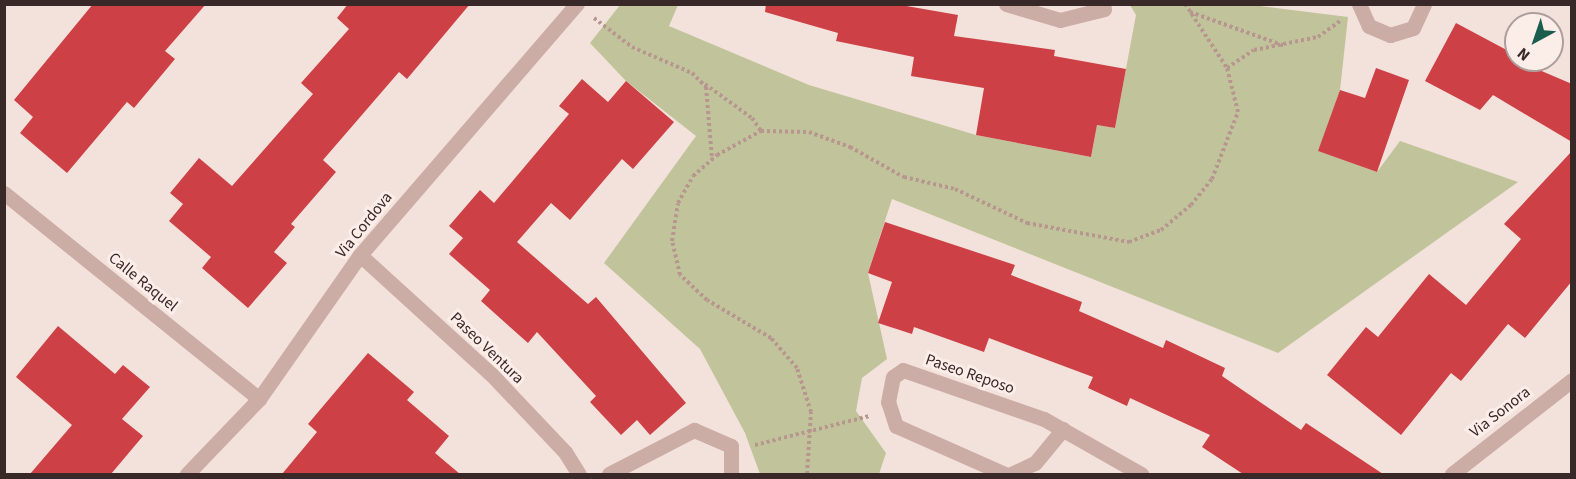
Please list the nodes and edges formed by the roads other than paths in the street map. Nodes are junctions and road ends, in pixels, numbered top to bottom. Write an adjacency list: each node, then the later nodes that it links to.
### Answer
1 (1006, 4): 2 (street)
2 (1103, 4)
3 (1424, 4): 4 (street)
4 (1359, 7)
5 (582, 8): 7 (street, Via Cordova)
6 (4, 193): 9 (street, Calle Raquel)
7 (360, 255): 9 (street, Via Cordova); 12 (street, Paseo Ventura)
8 (1572, 380): 18 (street, Via Sonora)
9 (259, 399): 11 (street, Via Cordova)
10 (1063, 429): 15 (street, Paseo Reposo); 16 (street); 17 (street, Paseo Reposo)
11 (187, 474)
12 (579, 474)
13 (609, 474): 14 (street)
14 (731, 474)
15 (1005, 474)
16 (1011, 474)
17 (1141, 474)
18 (1452, 474)

